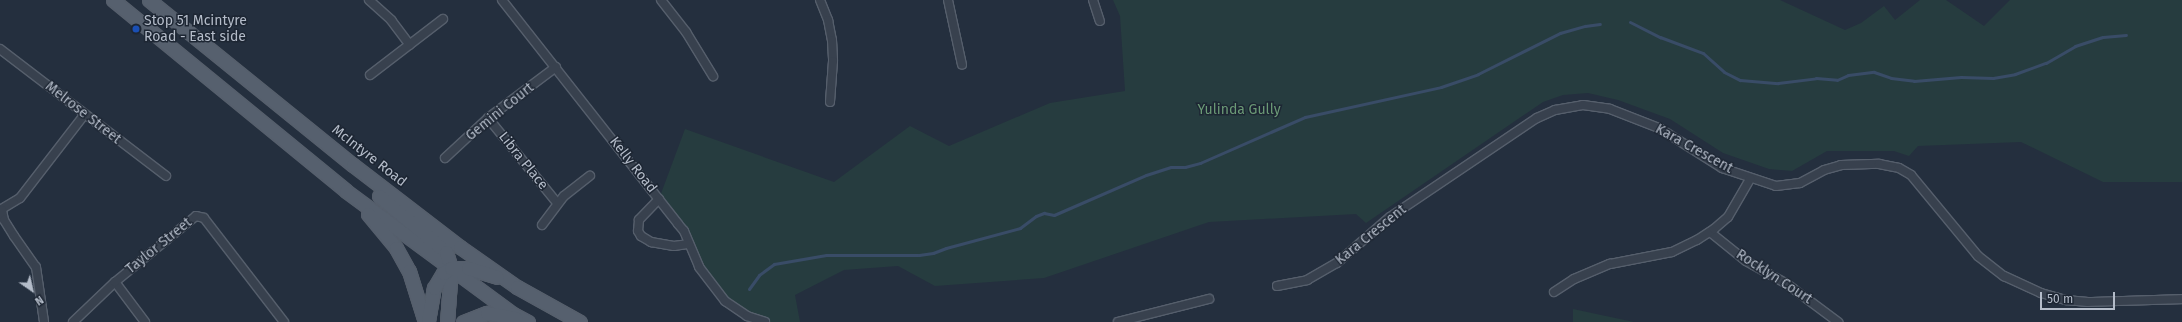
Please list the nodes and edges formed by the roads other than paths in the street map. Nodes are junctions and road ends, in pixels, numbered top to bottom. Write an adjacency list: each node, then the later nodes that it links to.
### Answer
1 (113, 0): 25 (main road)
2 (149, 0): 21 (main road, McIntyre Road)
3 (369, 0): 11 (street)
4 (502, 0): 14 (street, Kelly Road)
5 (661, 0): 16 (street)
6 (820, 0): 17 (street)
7 (948, 0): 13 (street)
8 (1093, 0): 10 (street)
9 (443, 19): 11 (street)
10 (1100, 21)
11 (410, 45): 15 (street)
12 (0, 49): 18 (street, Melrose Street)
13 (962, 66)
14 (556, 67): 19 (street, Gemini Court); 26 (street, Kelly Road)
15 (370, 75)
16 (714, 76)
17 (830, 102)
18 (85, 114): 22 (street, Melrose Street); 28 (street)
19 (488, 118): 20 (street, Gemini Court); 27 (street, Libra Place)
20 (445, 158)
21 (353, 165): 32 (main road); 33 (main road, McIntyre Road)
22 (166, 176)
23 (590, 176): 27 (street, Libra Place)
24 (1750, 179): 30 (street); 35 (street, Kara Crescent); 38 (street, Kara Crescent)
25 (346, 191): 32 (main road); 44 (main road)
26 (659, 199): 31 (street, Kelly Road); 31 (street)
27 (557, 203): 29 (street, Libra Place)
28 (1, 210): 40 (street)
29 (542, 224)
30 (1710, 232): 36 (street); 50 (street, Rocklyn Court)
31 (688, 244): 48 (street, Kelly Road)
32 (451, 268): 33 (main road); 39 (main road); 44 (main road); 45 (main road)
33 (508, 280): 47 (main road, McIntyre Road)
34 (115, 282): 41 (street, Taylor Street); 42 (street); 43 (street, Taylor Street)
35 (1277, 286)
36 (1554, 292)
37 (1209, 299): 49 (street)
38 (2182, 299)
39 (526, 321): 46 (main road)
40 (44, 322)
41 (73, 322)
42 (146, 322)
43 (284, 322)
44 (426, 322)
45 (447, 322)
46 (463, 322)
47 (580, 322)
48 (765, 322)
49 (1118, 322)
50 (1838, 322)

